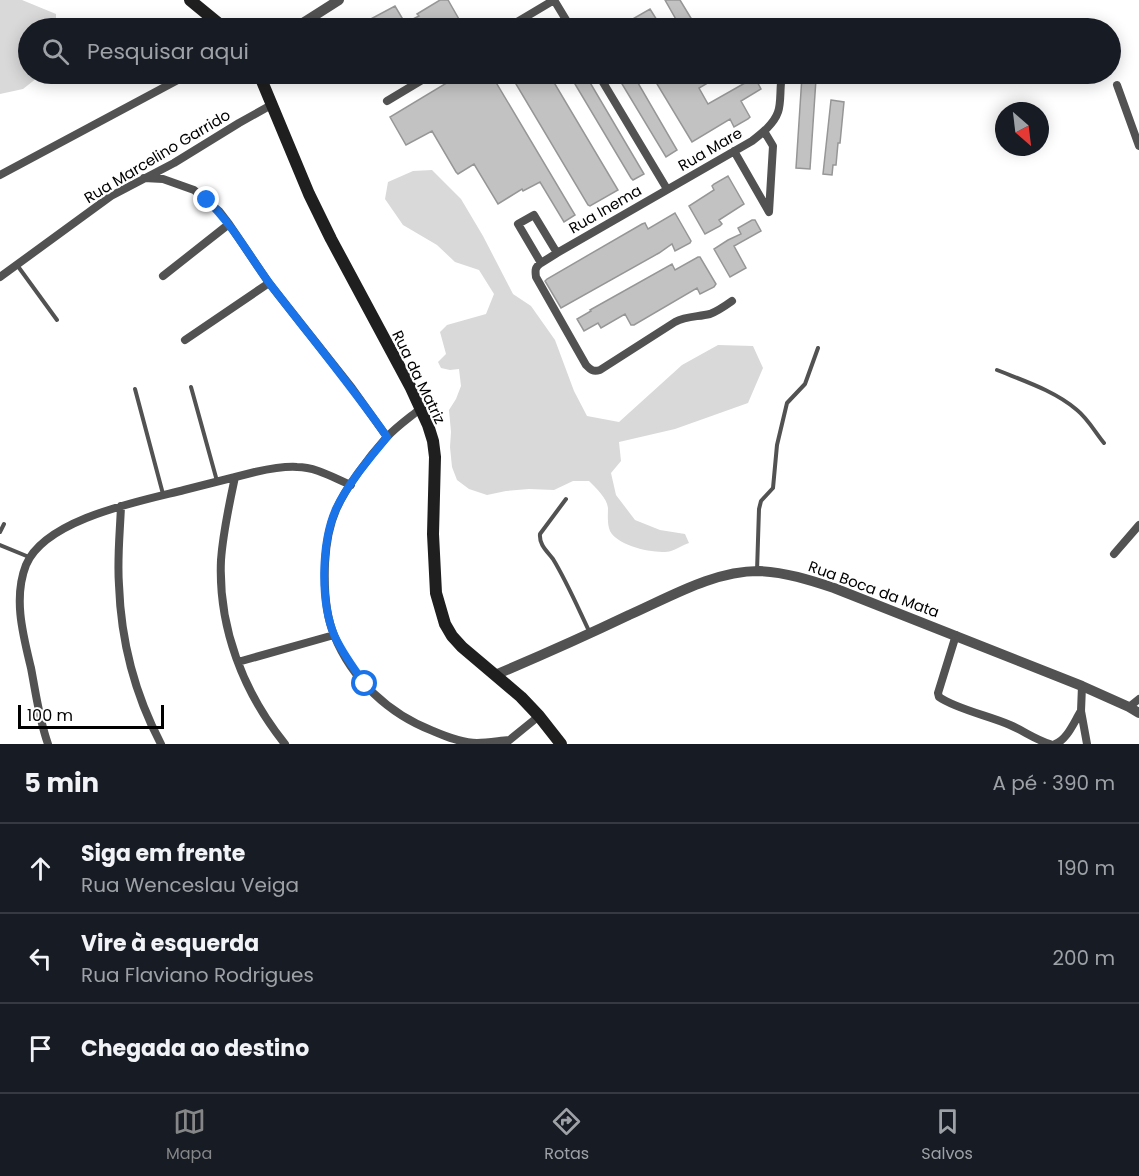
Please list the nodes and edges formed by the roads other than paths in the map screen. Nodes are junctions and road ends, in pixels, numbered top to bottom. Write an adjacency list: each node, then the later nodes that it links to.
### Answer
1 (190, 0): 4 (main road)
2 (339, 0): 5 (street)
3 (554, 0): 6 (street); 7 (street)
4 (212, 18)
5 (311, 18)
6 (524, 18)
7 (565, 18)
8 (170, 84): 19 (street)
9 (264, 84): 15 (main road, Rua da Matriz)
10 (415, 84): 14 (street)
11 (604, 84): 21 (street)
12 (781, 84): 16 (street)
13 (1117, 85): 17 (street)
14 (387, 101)
15 (273, 104): 20 (street, Rua Marcelino Garrido); 36 (main road, Rua da Matriz)
16 (764, 130): 18 (street, Rua Mare); 18 (street)
17 (1139, 146)
18 (734, 151): 21 (street, Rua Mare)
19 (0, 174)
20 (144, 178): 22 (street); 25 (street, Rua Marcelino Garrido)
21 (667, 189): 23 (street, Rua Inema)
22 (229, 224): 26 (street); 28 (street)
23 (557, 254): 24 (street, Rua Inema); 24 (street)
24 (541, 263): 29 (street)
25 (17, 265): 27 (street, Rua Marcelino Garrido); 30 (lane)
26 (162, 276)
27 (0, 277)
28 (269, 283): 31 (street); 37 (street)
29 (732, 301)
30 (57, 320)
31 (185, 340)
32 (818, 348): 51 (lane)
33 (997, 370): 38 (lane)
34 (191, 387): 40 (lane)
35 (135, 389): 42 (lane)
36 (420, 409): 37 (street); 56 (main road, Rua da Matriz)
37 (387, 437): 41 (street)
38 (1104, 442)
39 (234, 477): 40 (street); 41 (street); 55 (street)
40 (217, 482): 42 (street)
41 (351, 485): 53 (street)
42 (163, 495): 44 (street)
43 (566, 499): 52 (lane)
44 (122, 506): 50 (street); 64 (street)
45 (4, 524): 47 (lane)
46 (1139, 525): 49 (street)
47 (0, 531)
48 (0, 545): 50 (lane)
49 (1114, 554)
50 (30, 558): 63 (street)
51 (757, 571): 52 (street, Rua Boca da Mata); 54 (street, Rua Boca da Mata)
52 (590, 633): 56 (street, Rua Boca da Mata)
53 (334, 634): 55 (street); 62 (street)
54 (956, 635): 57 (street, Rua Boca da Mata); 67 (street)
55 (238, 662): 65 (street)
56 (495, 675): 61 (main road, Rua da Matriz)
57 (1082, 686): 59 (street, Rua Boca da Mata); 60 (street)
58 (1139, 699): 59 (street)
59 (1134, 710)
60 (1082, 711): 68 (street); 69 (street)
61 (538, 716): 62 (street); 66 (main road, Rua da Matriz)
62 (506, 742)
63 (48, 744)
64 (160, 744)
65 (285, 744)
66 (561, 744)
67 (1050, 744)
68 (1055, 744)
69 (1087, 744)

